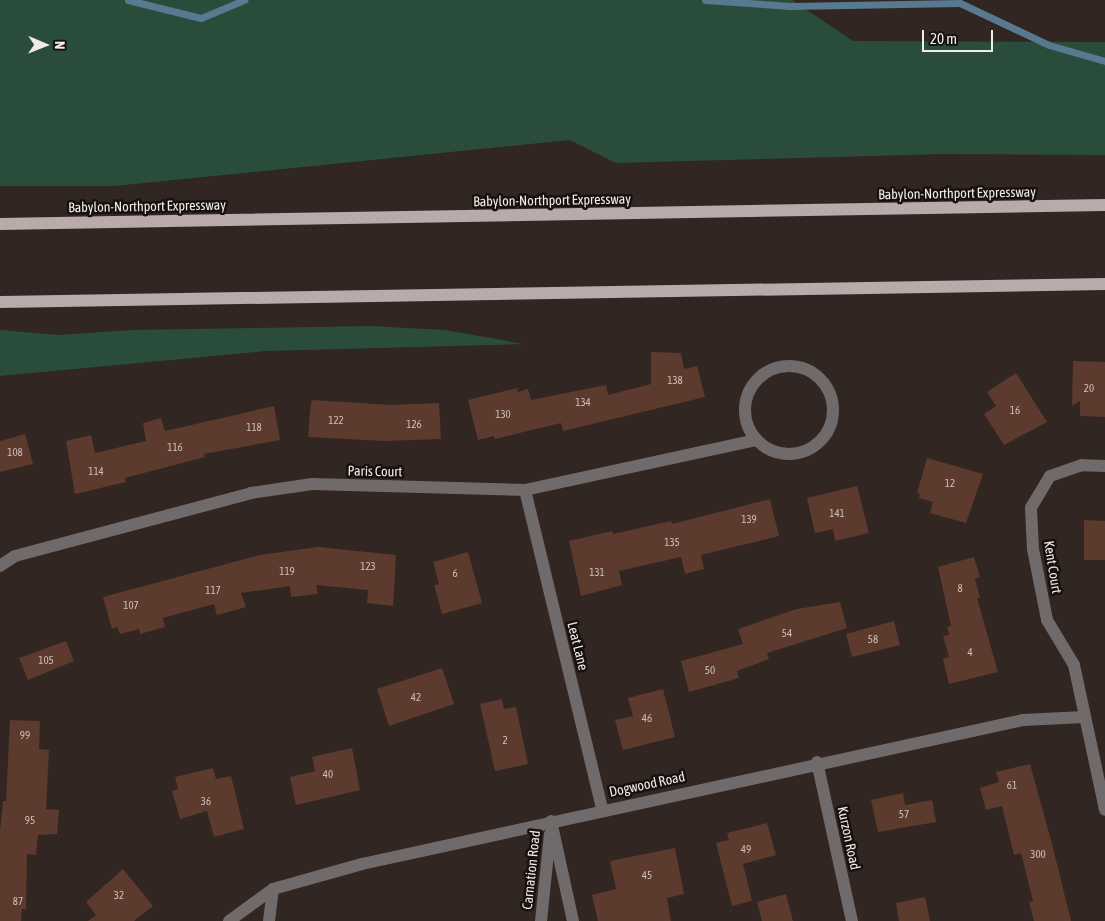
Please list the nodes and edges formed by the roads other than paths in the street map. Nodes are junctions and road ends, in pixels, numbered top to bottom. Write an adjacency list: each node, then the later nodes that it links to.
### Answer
1 (1105, 206): 2 (main road, Babylon-Northport Expressway)
2 (0, 224)
3 (1105, 284): 4 (main road)
4 (0, 302)
5 (756, 440): 5 (street); 7 (street, Paris Court)
6 (1105, 466): 9 (street, Kent Court)
7 (524, 490): 8 (street, Paris Court); 11 (street, Leat Lane)
8 (0, 566)
9 (1084, 716): 10 (street, Dogwood Road); 12 (street, Kent Court)
10 (818, 762): 11 (street, Dogwood Road); 19 (street, Kurzon Road)
11 (602, 809): 13 (street, Dogwood Road)
12 (1105, 810)
13 (552, 822): 14 (street, Dogwood Road); 17 (street, Carnation Road); 18 (street)
14 (272, 888): 15 (street, Dogwood Road); 16 (street)
15 (229, 921)
16 (269, 921)
17 (541, 921)
18 (573, 921)
19 (852, 921)

